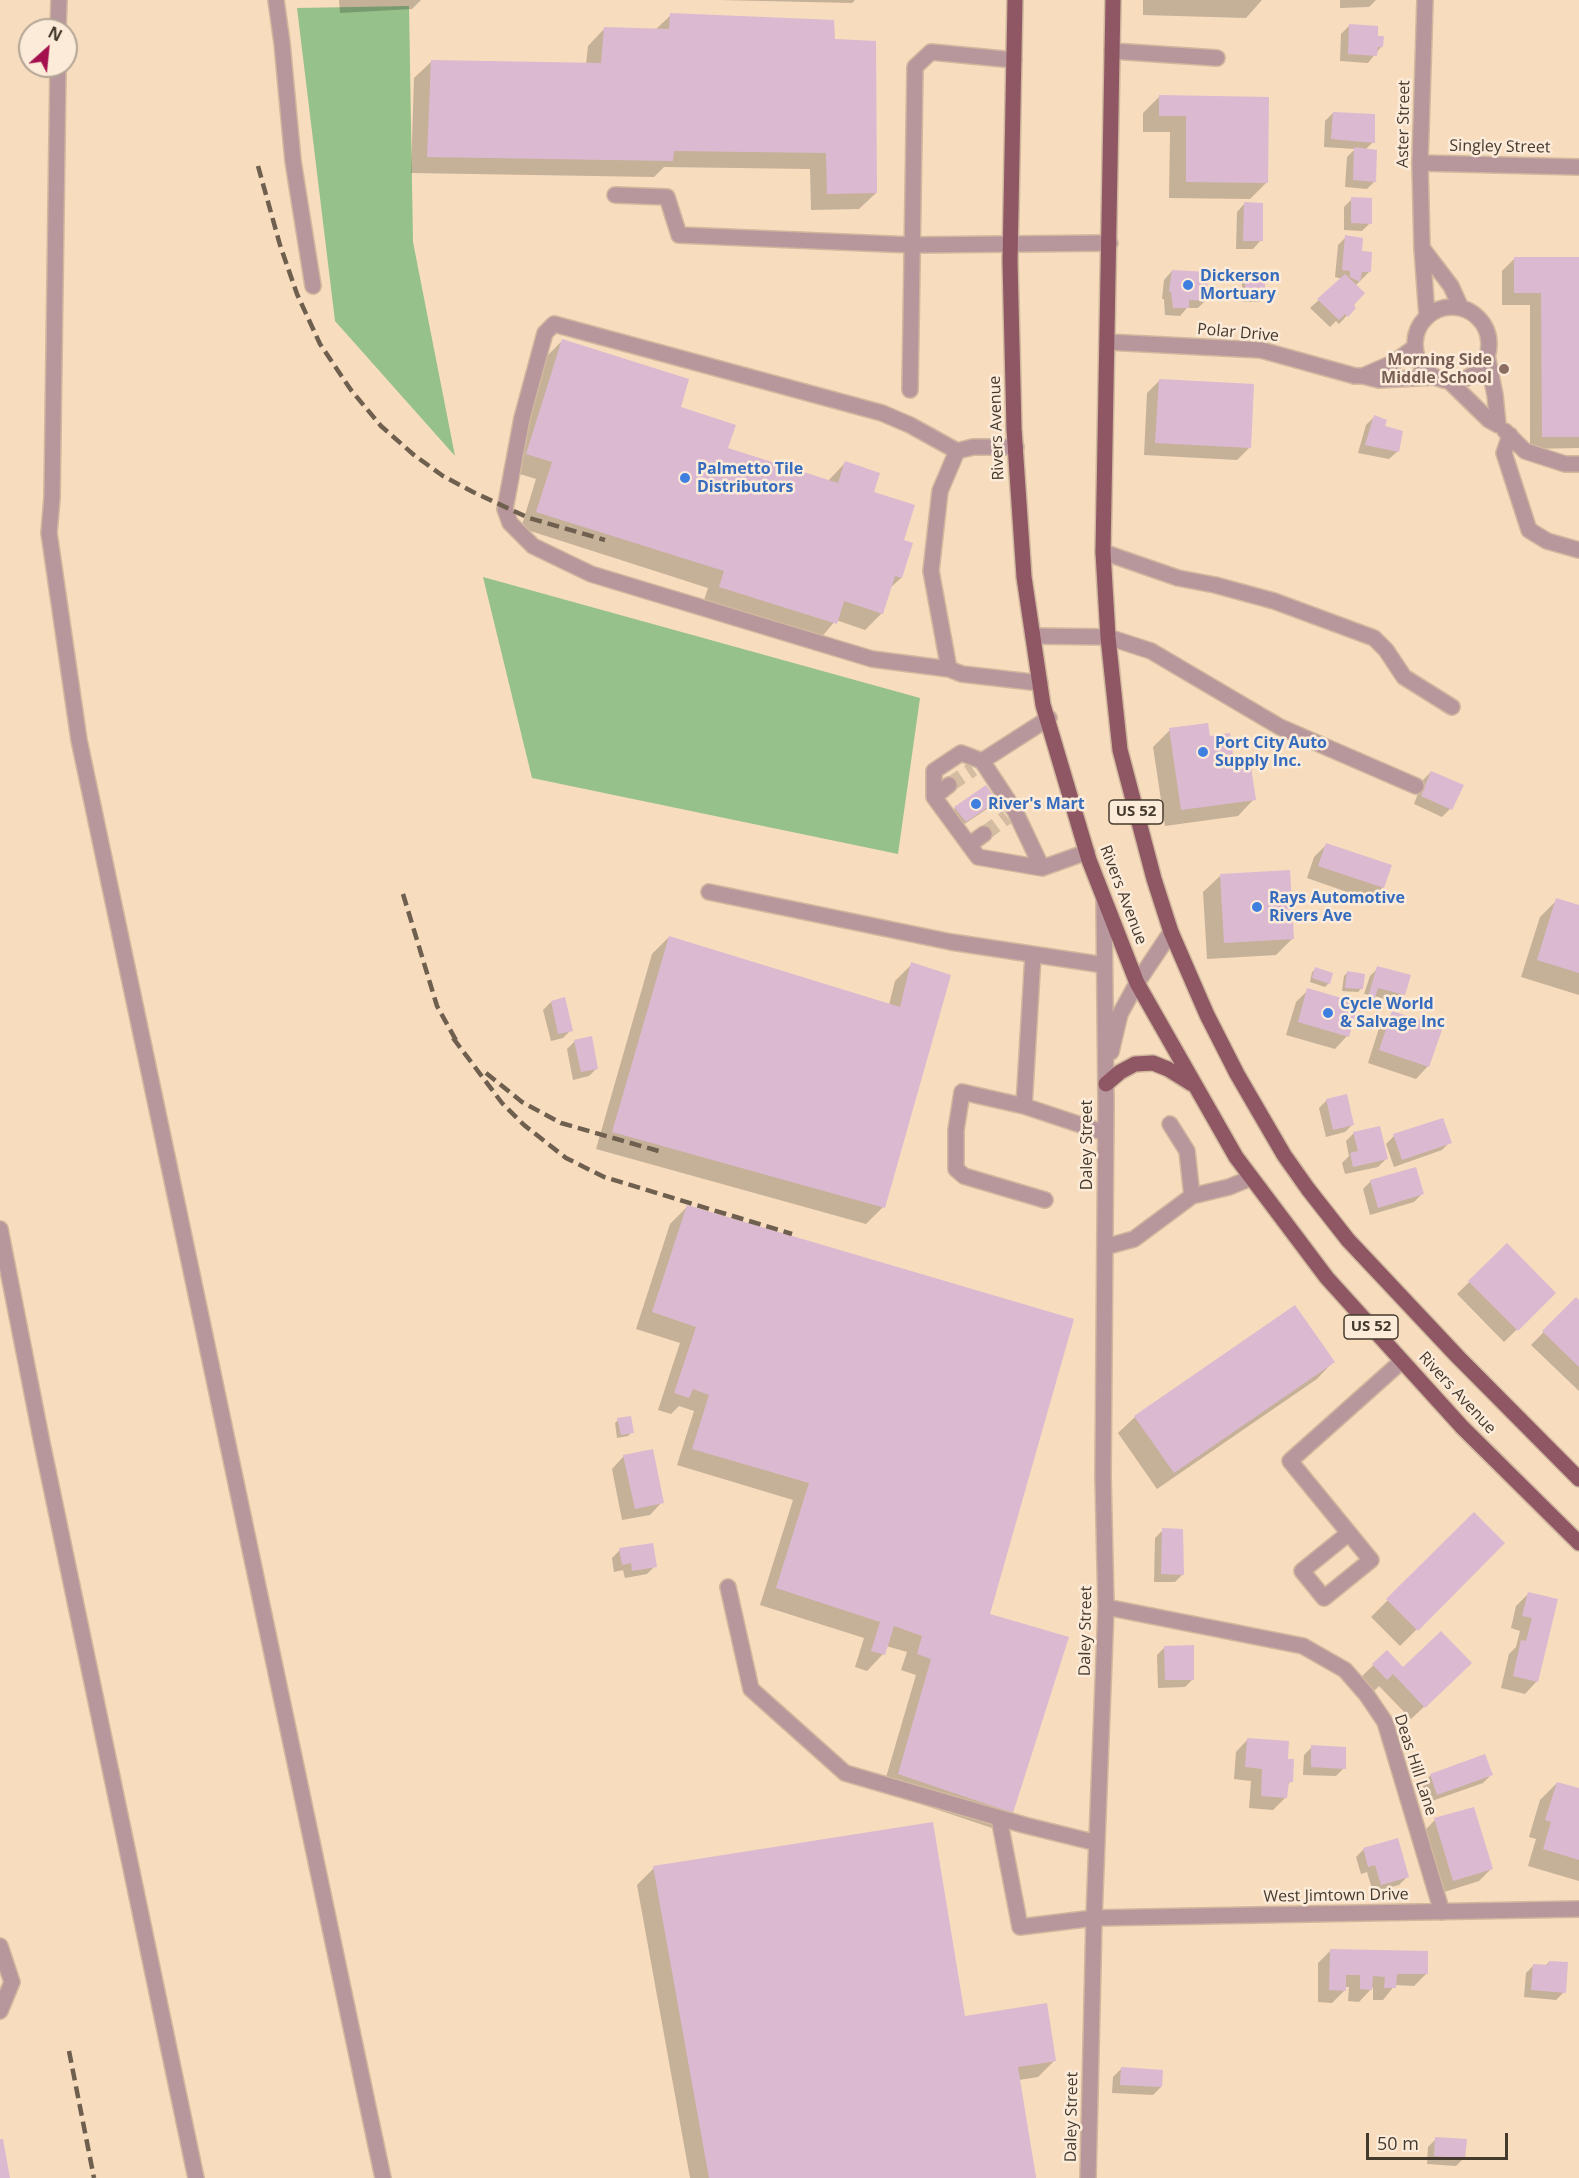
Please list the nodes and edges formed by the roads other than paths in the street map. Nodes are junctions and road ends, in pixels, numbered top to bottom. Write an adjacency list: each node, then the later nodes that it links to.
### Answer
1 (59, 0): 6 (street)
2 (276, 0): 18 (street)
3 (1015, 0): 9 (main road, Rivers Avenue / US 52)
4 (1425, 0): 11 (street, Aster Street)
5 (1112, 2): 7 (main road, Rivers Avenue / US 52)
6 (58, 18)
7 (1112, 51): 8 (street); 15 (main road, Rivers Avenue / US 52)
8 (1217, 58)
9 (1014, 60): 14 (main road, Rivers Avenue / US 52); 16 (street)
10 (58, 78): 77 (street)
11 (1420, 163): 12 (street, Singley Street); 17 (street, Aster Street)
12 (1579, 167)
13 (615, 195): 16 (street)
14 (1011, 243): 15 (street); 16 (street); 28 (main road, Rivers Avenue / US 52)
15 (1110, 243): 21 (main road, Rivers Avenue / US 52)
16 (912, 245): 26 (street)
17 (1422, 248): 19 (street); 20 (street, Aster Street)
18 (313, 286)
19 (1461, 308): 20 (street); 23 (street)
20 (1427, 316): 22 (street)
21 (1107, 342): 24 (street, Polar Drive); 32 (main road, Rivers Avenue / US 52)
22 (1415, 348): 24 (street); 25 (street)
23 (1487, 355): 25 (street); 27 (street)
24 (1363, 376): 25 (street, Polar Drive)
25 (1442, 379): 27 (street)
26 (910, 390)
27 (1504, 430): 30 (street); 31 (street)
28 (1016, 447): 29 (street); 33 (main road, Rivers Avenue / US 52)
29 (957, 451): 35 (street); 35 (street)
30 (1579, 464)
31 (1579, 550)
32 (1103, 552): 34 (main road, Rivers Avenue / US 52); 37 (street)
33 (1033, 636): 34 (street); 36 (main road, Rivers Avenue / US 52)
34 (1108, 637): 41 (street); 49 (main road, Rivers Avenue / US 52)
35 (949, 669): 36 (street)
36 (1040, 683): 38 (main road, Rivers Avenue / US 52)
37 (1452, 707)
38 (1049, 718): 39 (street); 45 (main road, Rivers Avenue / US 52)
39 (978, 765): 42 (street); 46 (street)
40 (949, 785): 42 (street)
41 (1416, 786)
42 (934, 797): 44 (street)
43 (984, 834): 44 (street)
44 (969, 844): 46 (street)
45 (1087, 852): 46 (street); 48 (main road, Rivers Avenue / US 52)
46 (1042, 868)
47 (709, 892): 50 (street)
48 (1104, 897): 51 (street, Daley Street); 52 (main road, Rivers Avenue / US 52)
49 (1172, 932): 52 (street, Daley Street); 64 (main road, Rivers Avenue / US 52)
50 (1033, 955): 51 (street); 55 (street)
51 (1104, 965): 53 (street, Daley Street)
52 (1137, 983): 53 (street, Daley Street); 54 (main road, Rivers Avenue / US 52)
53 (1106, 1084): 54 (main road); 57 (street, Daley Street)
54 (1195, 1086): 58 (main road, Rivers Avenue / US 52)
55 (1024, 1106): 57 (street); 60 (street)
56 (1170, 1124): 59 (street)
57 (1106, 1133): 62 (street, Daley Street)
58 (1251, 1178): 59 (street); 63 (main road, Rivers Avenue / US 52)
59 (1192, 1196): 62 (street)
60 (1045, 1200)
61 (0, 1229): 76 (street)
62 (1105, 1247): 68 (street, Daley Street)
63 (1402, 1361): 65 (street); 66 (main road, Rivers Avenue / US 52)
64 (1579, 1479)
65 (1349, 1533): 65 (street)
66 (1579, 1543)
67 (728, 1587): 69 (street)
68 (1106, 1607): 70 (street, Daley Street); 72 (street, Deas Hill Lane)
69 (999, 1818): 70 (street); 73 (street, West Jimtown Drive)
70 (1097, 1843): 73 (street, Daley Street)
71 (1579, 1908): 72 (street, West Jimtown Drive)
72 (1442, 1912): 73 (street, West Jimtown Drive)
73 (1094, 1918): 78 (street, Daley Street)
74 (0, 1946): 75 (street)
75 (0, 2011)
76 (196, 2178)
77 (383, 2178)
78 (1088, 2178)

